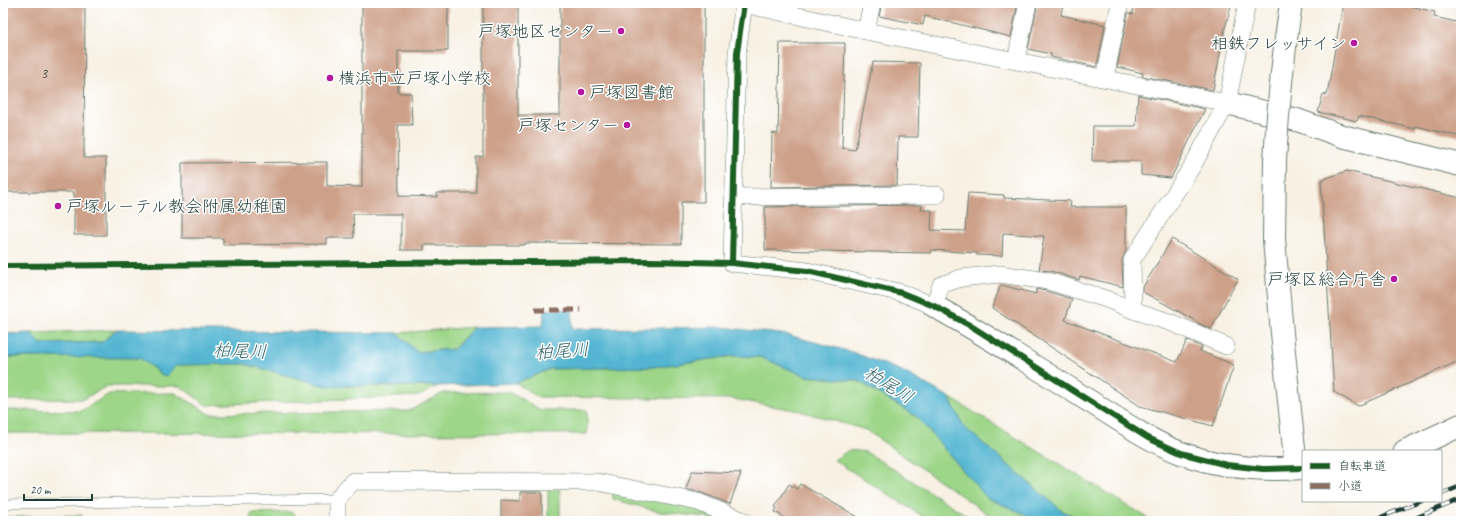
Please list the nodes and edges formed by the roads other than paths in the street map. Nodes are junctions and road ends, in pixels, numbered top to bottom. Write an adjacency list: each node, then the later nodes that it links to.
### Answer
1 (872, 3): 7 (street)
2 (1028, 3): 8 (street)
3 (1120, 3): 9 (street)
4 (1247, 3): 10 (street)
5 (1291, 3): 19 (street, bridge)
6 (744, 4): 7 (street); 13 (street)
7 (866, 31): 8 (street)
8 (1016, 60): 9 (street)
9 (1105, 78): 10 (street)
10 (1227, 103): 11 (street); 15 (street)
11 (1461, 166)
12 (937, 195): 13 (street)
13 (735, 197): 14 (street)
14 (934, 306): 15 (street); 19 (street)
15 (1133, 310): 16 (street)
16 (1226, 346)
17 (1461, 425): 18 (street)
18 (1407, 450)
19 (1299, 468)
20 (337, 499): 21 (lane); 22 (street); 23 (street)
21 (3, 504)
22 (338, 521)
23 (744, 521)

